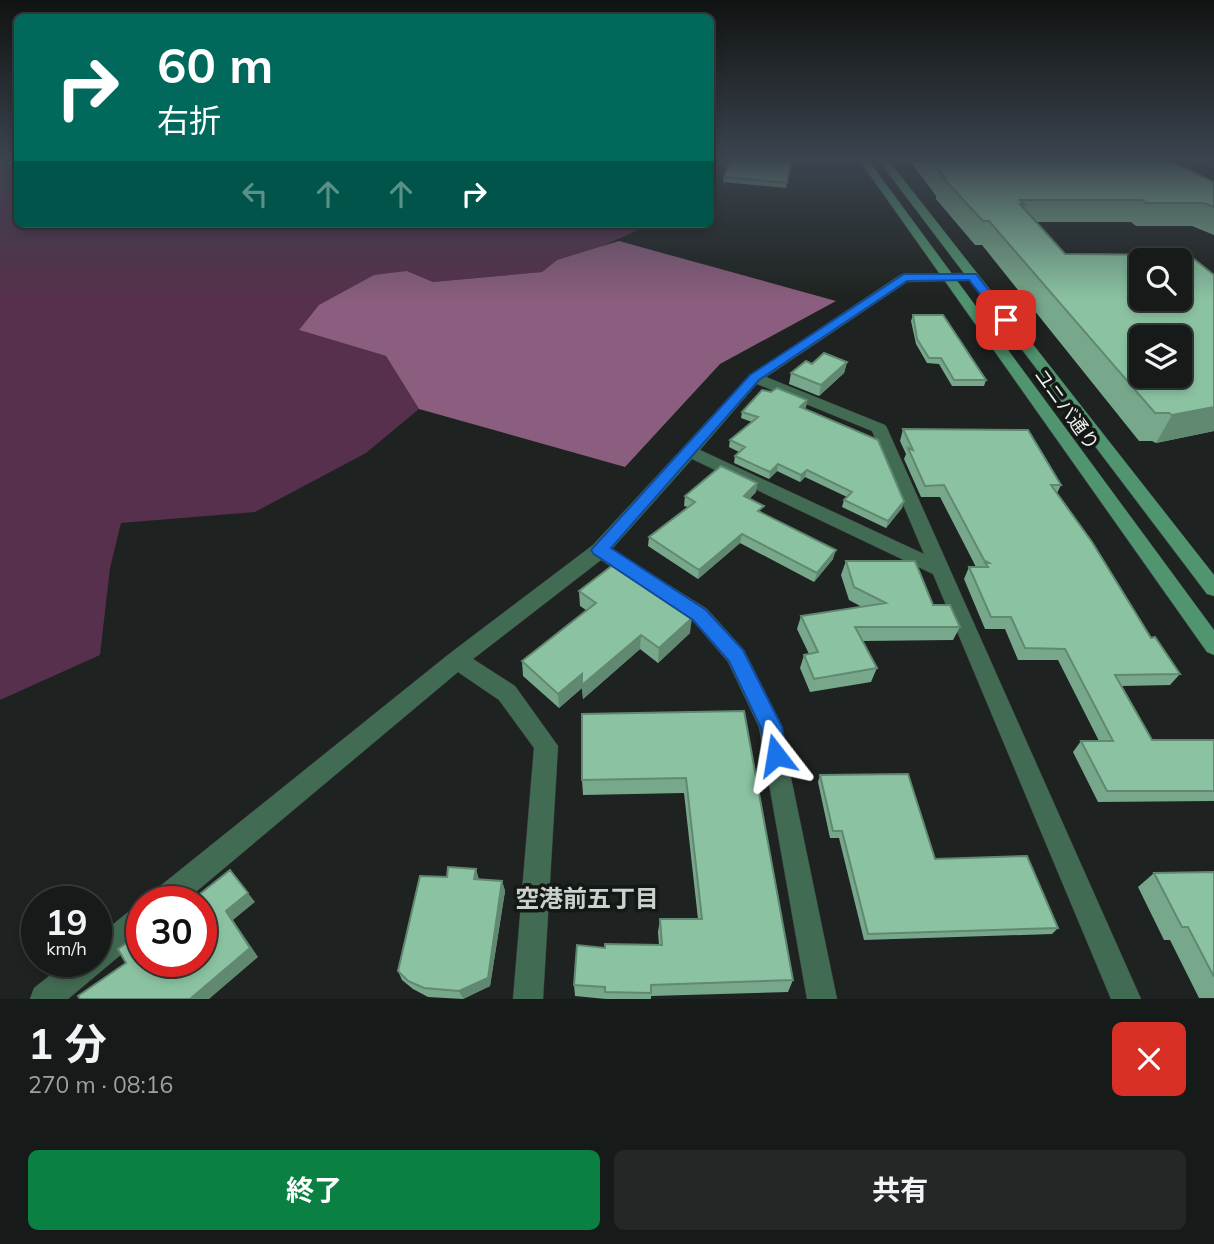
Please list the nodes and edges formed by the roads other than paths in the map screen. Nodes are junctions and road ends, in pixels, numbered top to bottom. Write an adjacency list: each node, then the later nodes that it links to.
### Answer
1 (898, 208): 3 (street, ユニバ通り)
2 (919, 208): 4 (street, ユニバ通り)
3 (948, 277): 4 (street); 5 (street); 10 (street, ユニバ通り)
4 (972, 277): 9 (street, ユニバ通り)
5 (755, 378): 6 (street); 8 (street)
6 (689, 451): 7 (street); 8 (street)
7 (600, 550): 11 (street); 18 (street)
8 (939, 569): 19 (street)
9 (1214, 589)
10 (1214, 646)
11 (457, 660): 12 (street); 17 (street)
12 (182, 886)
13 (126, 932): 14 (street)
14 (112, 944)
15 (72, 977): 16 (street)
16 (45, 999)
17 (528, 999)
18 (822, 999)
19 (1126, 999)

